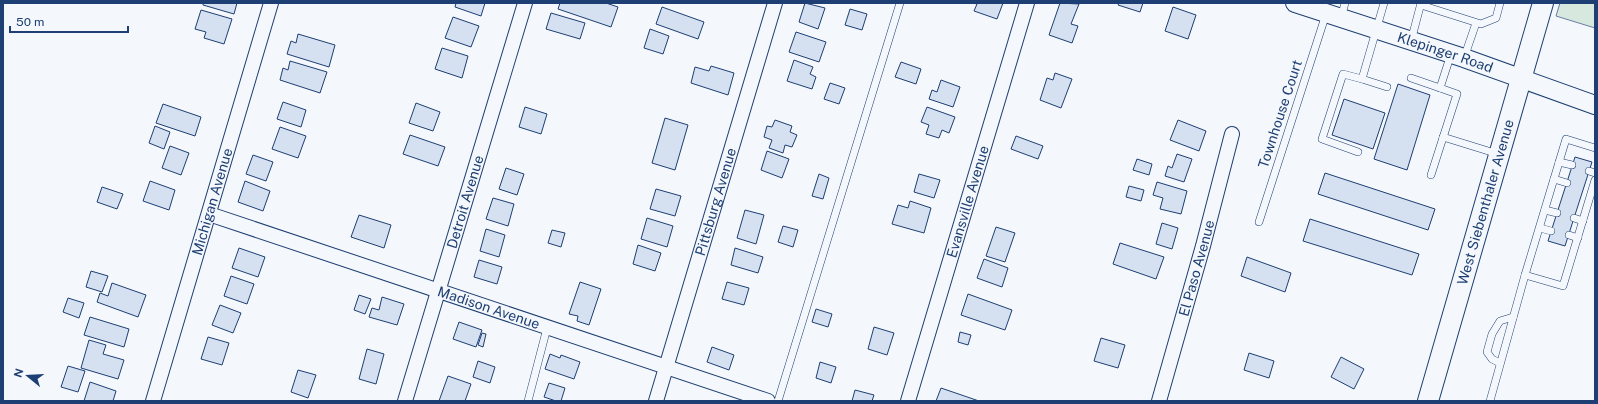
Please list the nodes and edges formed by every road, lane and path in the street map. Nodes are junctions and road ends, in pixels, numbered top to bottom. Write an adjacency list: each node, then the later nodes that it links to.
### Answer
1 (271, 3): 37 (street, Michigan Avenue)
2 (525, 3): 46 (street, Detroit Avenue)
3 (776, 3): 50 (street, Pittsburg Avenue)
4 (900, 3): 56 (lane)
5 (1026, 3): 57 (street, Evansville Avenue)
6 (1384, 3): 13 (lane)
7 (1500, 3): 12 (lane)
8 (1543, 3): 17 (main road, West Siebenthaler Avenue)
9 (1302, 4): 11 (street, Klepinger Road)
10 (1421, 4): 12 (lane); 14 (lane)
11 (1337, 11): 13 (street, Klepinger Road); 40 (lane, Townhouse Court)
12 (1476, 23): 15 (lane)
13 (1376, 30): 14 (street, Klepinger Road); 18 (lane)
14 (1411, 41): 15 (street, Klepinger Road)
15 (1458, 56): 17 (street, Klepinger Road); 20 (lane)
16 (1410, 78): 20 (lane)
17 (1522, 78): 21 (street, Klepinger Road); 26 (main road, West Siebenthaler Avenue)
18 (1362, 79): 19 (lane); 25 (lane)
19 (1386, 87)
20 (1440, 88): 23 (lane)
21 (1595, 105)
22 (1232, 134): 58 (street, El Paso Avenue)
23 (1443, 137): 26 (lane); 29 (lane)
24 (1595, 148): 27 (lane)
25 (1358, 152)
26 (1500, 154): 59 (main road, West Siebenthaler Avenue)
27 (1559, 162): 28 (lane); 30 (lane)
28 (1572, 166)
29 (1431, 175)
30 (1554, 179): 32 (lane); 35 (lane)
31 (1595, 180): 34 (lane)
32 (1567, 183)
33 (1584, 188): 34 (lane)
34 (1592, 190): 39 (lane)
35 (1545, 210): 36 (lane); 41 (lane)
36 (1557, 213)
37 (209, 214): 46 (street, Madison Avenue); 51 (street, Michigan Avenue)
38 (1574, 218): 39 (lane)
39 (1583, 221): 44 (lane)
40 (1259, 222)
41 (1540, 228): 42 (lane); 45 (lane)
42 (1551, 231)
43 (1569, 236): 44 (lane)
44 (1578, 238): 45 (lane)
45 (1525, 275): 47 (lane)
46 (438, 291): 48 (street, Madison Avenue); 52 (street, Detroit Avenue)
47 (1513, 317): 49 (lane); 49 (lane)
48 (548, 328): 50 (street, Madison Avenue); 53 (lane)
49 (1500, 363): 60 (lane)
50 (667, 366): 54 (street, Pittsburg Avenue); 55 (street, Madison Avenue)
51 (154, 401)
52 (405, 401)
53 (528, 401)
54 (656, 401)
55 (768, 401)
56 (778, 401)
57 (908, 401)
58 (1158, 401)
59 (1428, 401)
60 (1490, 401)

